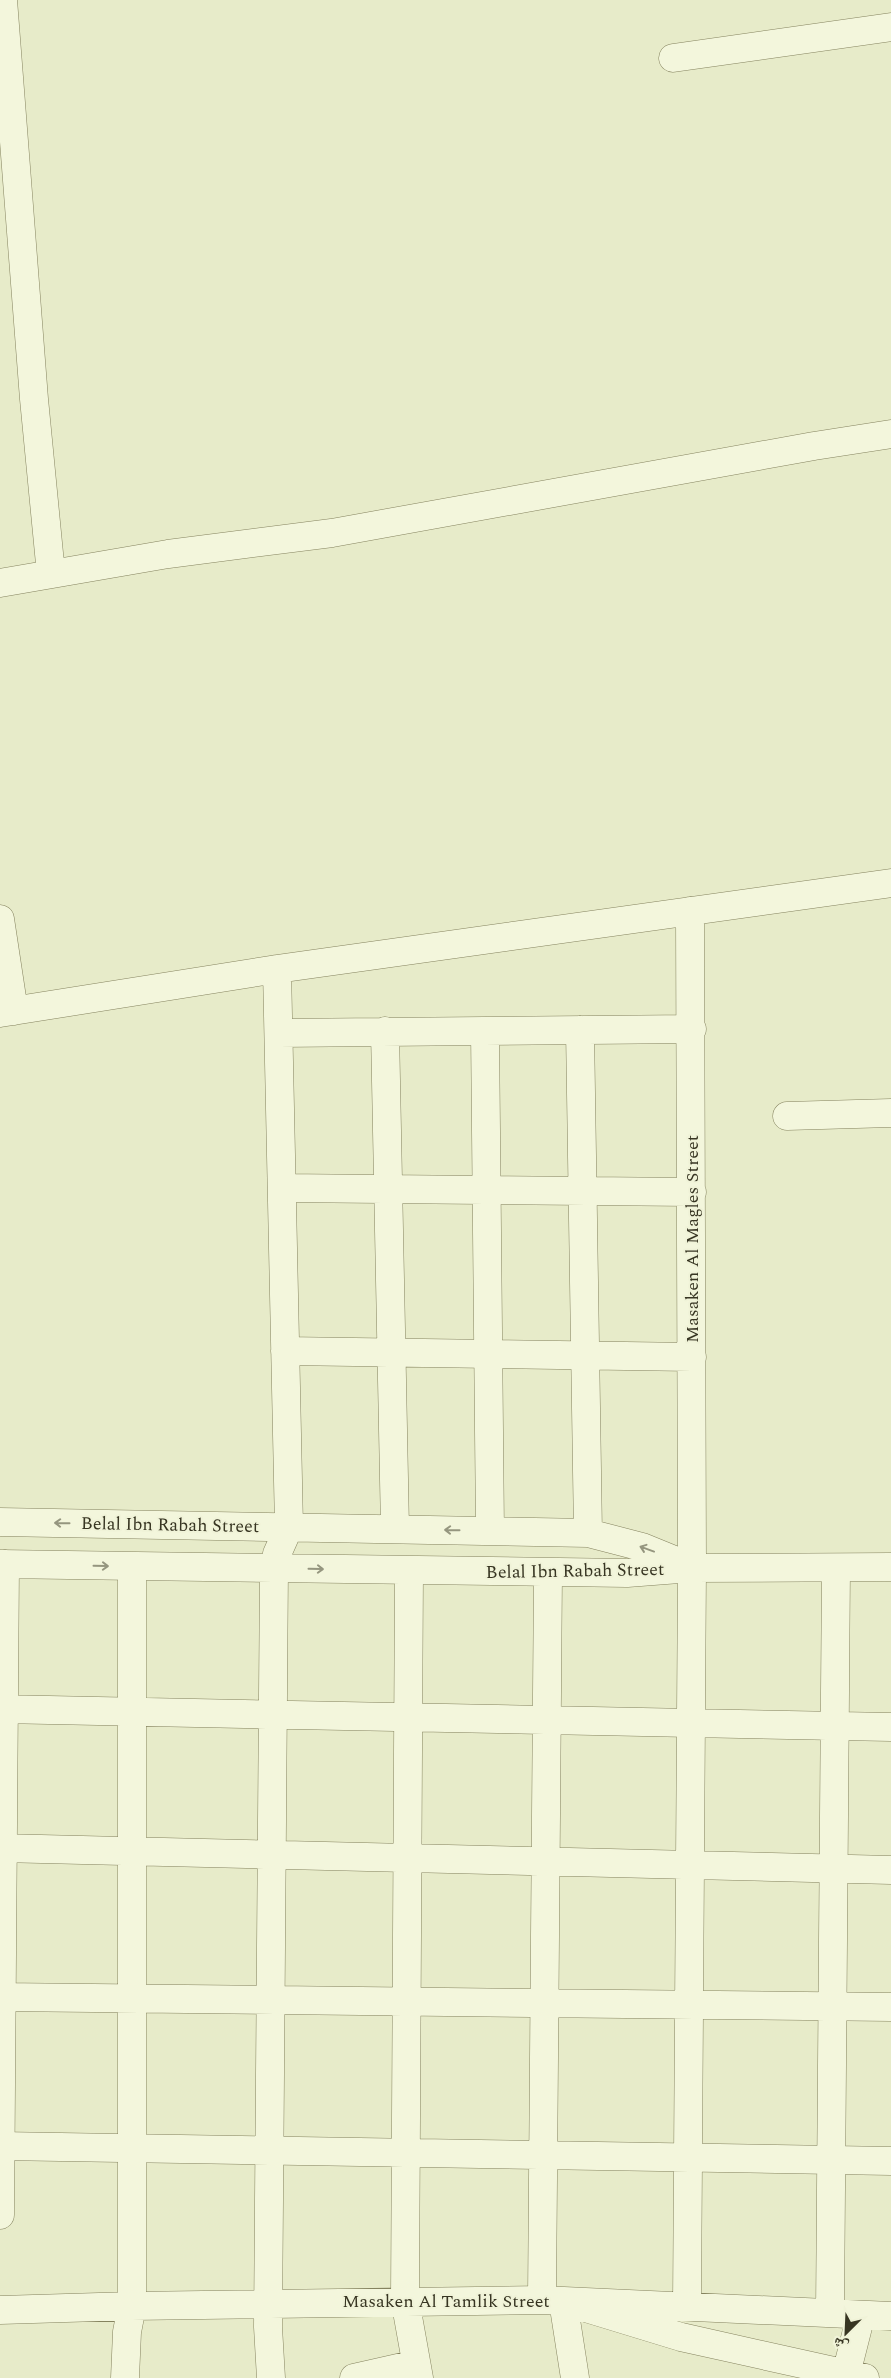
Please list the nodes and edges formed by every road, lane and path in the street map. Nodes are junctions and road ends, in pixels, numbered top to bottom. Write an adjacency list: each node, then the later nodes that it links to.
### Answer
1 (3, 0): 5 (street)
2 (891, 27): 3 (street)
3 (674, 58)
4 (891, 434): 5 (street)
5 (51, 574): 6 (street)
6 (0, 583)
7 (891, 883): 8 (street)
8 (690, 911): 10 (street); 12 (street, Masaken Al Magles Street)
9 (0, 919): 11 (street)
10 (277, 969): 11 (street); 16 (street)
11 (7, 1012)
12 (692, 1029): 13 (street); 23 (street, Masaken Al Magles Street)
13 (580, 1030): 15 (street); 22 (street)
14 (385, 1031): 15 (street); 16 (street); 20 (street)
15 (485, 1031): 21 (street)
16 (279, 1033): 19 (street)
17 (891, 1113): 18 (street)
18 (787, 1116)
19 (282, 1188): 20 (street); 24 (street)
20 (388, 1189): 21 (street); 25 (street)
21 (487, 1190): 22 (street); 26 (street)
22 (582, 1191): 23 (street); 27 (street)
23 (692, 1192): 28 (street, Masaken Al Magles Street)
24 (285, 1351): 25 (street); 30 (street)
25 (392, 1352): 26 (street); 31 (street)
26 (488, 1354): 27 (street); 32 (street)
27 (585, 1355): 28 (street); 33 (street)
28 (692, 1357): 38 (street, Masaken Al Magles Street)
29 (0, 1522): 30 (street, Belal Ibn Rabah Street, one-way to 29)
30 (289, 1527): 31 (street, Belal Ibn Rabah Street); 37 (street)
31 (395, 1529): 32 (street, Belal Ibn Rabah Street, one-way to 31)
32 (490, 1531): 33 (street, Belal Ibn Rabah Street)
33 (588, 1533): 38 (street, Belal Ibn Rabah Street, one-way to 33)
34 (3, 1564): 35 (street, Belal Ibn Rabah Street, one-way to 35); 42 (street)
35 (132, 1566): 37 (street, Belal Ibn Rabah Street); 43 (street)
36 (891, 1567): 39 (street)
37 (274, 1568): 40 (street, Belal Ibn Rabah Street, one-way to 40); 44 (street)
38 (692, 1568): 39 (street); 41 (street, Belal Ibn Rabah Street); 47 (street, Masaken Al Magles Street)
39 (836, 1568): 48 (street)
40 (408, 1571): 41 (street, Belal Ibn Rabah Street); 45 (street)
41 (548, 1573): 46 (street)
42 (2, 1709): 43 (street); 50 (street)
43 (132, 1712): 44 (street); 51 (street)
44 (273, 1715): 45 (street); 52 (street)
45 (408, 1717): 46 (street); 53 (street)
46 (547, 1720): 47 (street); 54 (street)
47 (691, 1723): 48 (street); 55 (street, Masaken Al Magles Street)
48 (835, 1726): 49 (street); 56 (street)
49 (891, 1727)
50 (2, 1848): 51 (street); 58 (street)
51 (132, 1852): 52 (street); 59 (street)
52 (273, 1855): 53 (street); 60 (street)
53 (407, 1858): 54 (street); 61 (street)
54 (546, 1861): 55 (street); 62 (street)
55 (690, 1865): 56 (street); 63 (street, Masaken Al Magles Street)
56 (834, 1868): 57 (street); 64 (street)
57 (891, 1870)
58 (1, 1997): 59 (street); 66 (street)
59 (133, 1999): 60 (street); 67 (street)
60 (272, 2000): 61 (street); 68 (street)
61 (406, 2002): 62 (street); 69 (street)
62 (545, 2003): 63 (street); 70 (street)
63 (689, 2005): 64 (street); 71 (street, Masaken Al Magles Street)
64 (833, 2006): 65 (street); 72 (street)
65 (891, 2007)
66 (0, 2146): 67 (street); 74 (street)
67 (132, 2148): 68 (street); 78 (street)
68 (271, 2150): 69 (street); 77 (street)
69 (405, 2152): 70 (street); 75 (street)
70 (543, 2155): 71 (street); 76 (street)
71 (688, 2157): 72 (street); 79 (street, Masaken Al Magles Street)
72 (831, 2160): 73 (street); 81 (street)
73 (891, 2161)
74 (0, 2215)
75 (405, 2300): 76 (street, Masaken Al Tamlik Street); 77 (street, Masaken Al Tamlik Street); 84 (street)
76 (552, 2300): 79 (street, Masaken Al Tamlik Street); 85 (street); 89 (street)
77 (270, 2304): 78 (street, Masaken Al Tamlik Street); 87 (street)
78 (132, 2306): 80 (street, Masaken Al Tamlik Street); 86 (street)
79 (687, 2306): 81 (street, Masaken Al Tamlik Street)
80 (0, 2310)
81 (830, 2313): 82 (street, Masaken Al Tamlik Street)
82 (861, 2315): 83 (street, Masaken Al Tamlik Street); 85 (street)
83 (891, 2316)
84 (417, 2371): 88 (street)
85 (852, 2377)
86 (125, 2378)
87 (271, 2378)
88 (354, 2378)
89 (575, 2378)

